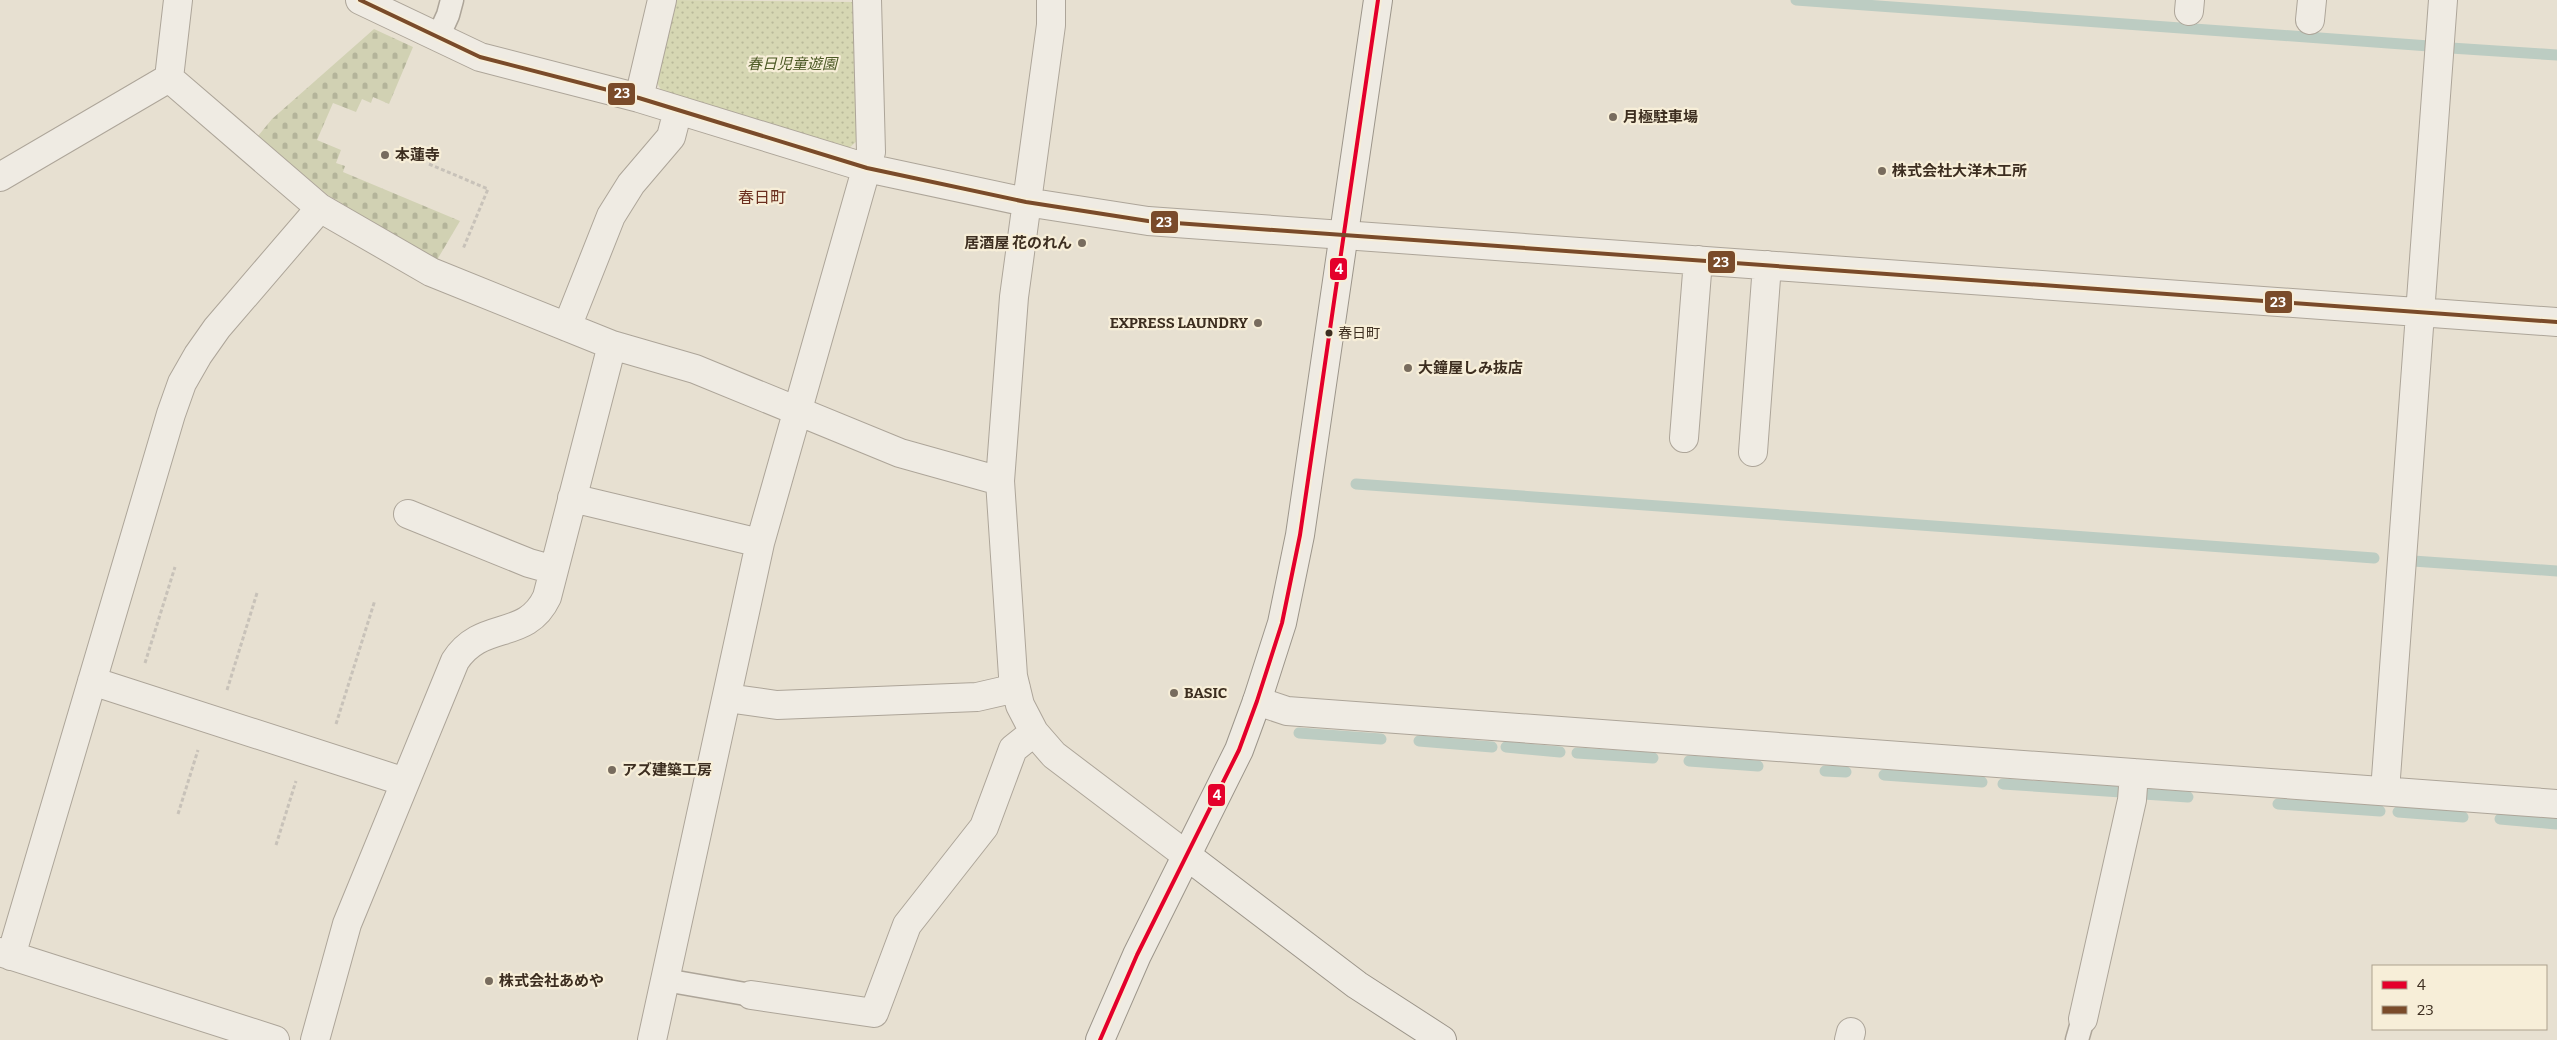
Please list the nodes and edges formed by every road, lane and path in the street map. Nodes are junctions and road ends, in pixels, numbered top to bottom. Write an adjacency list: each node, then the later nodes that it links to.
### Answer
1 (178, 0): 10 (street)
2 (360, 0): 9 (street)
3 (452, 0): 9 (lane)
4 (662, 0): 11 (street)
5 (867, 0): 14 (street)
6 (1051, 0): 16 (street)
7 (1378, 0): 18 (street)
8 (2443, 0): 22 (street)
9 (438, 37): 11 (street)
10 (169, 78): 15 (street); 17 (street)
11 (639, 98): 12 (street)
12 (678, 110): 14 (street); 24 (street)
13 (429, 164): 21 (path)
14 (867, 168): 16 (street); 26 (street)
15 (0, 177)
16 (1026, 202): 18 (street); 29 (street)
17 (320, 208): 21 (street); 37 (street)
18 (1344, 235): 19 (street); 41 (street)
19 (1698, 260): 20 (street); 27 (street)
20 (1767, 265): 22 (street); 28 (street)
21 (450, 280): 24 (street)
22 (2420, 313): 23 (street); 47 (street)
23 (2557, 322)
24 (567, 327): 25 (street)
25 (612, 346): 26 (street); 30 (street)
26 (798, 411): 29 (street); 32 (street)
27 (1684, 438)
28 (1753, 452)
29 (1000, 481): 38 (street)
30 (572, 498): 32 (street); 34 (street)
31 (408, 514): 34 (street)
32 (760, 543): 40 (street)
33 (175, 567): 39 (path)
34 (554, 570): 46 (street)
35 (257, 593): 42 (path)
36 (376, 600): 44 (path)
37 (92, 681): 39 (street); 52 (street)
38 (1016, 688): 40 (street); 43 (street)
39 (135, 695): 42 (street)
40 (726, 698): 53 (street)
41 (1258, 702): 45 (street); 51 (street)
42 (212, 720): 44 (street); 49 (path)
43 (1034, 732): 51 (street); 54 (street)
44 (316, 753): 46 (street); 50 (path)
45 (2134, 773): 47 (street); 55 (street)
46 (405, 782): 57 (street)
47 (2385, 791): 48 (street)
48 (2557, 804)
49 (178, 814)
50 (276, 845)
51 (1186, 855): 59 (street); 60 (street)
52 (6, 954): 56 (street)
53 (665, 980): 54 (lane); 58 (street)
54 (751, 995)
55 (2080, 1029)
56 (275, 1040)
57 (316, 1040)
58 (652, 1040)
59 (1100, 1040)
60 (1442, 1040)

